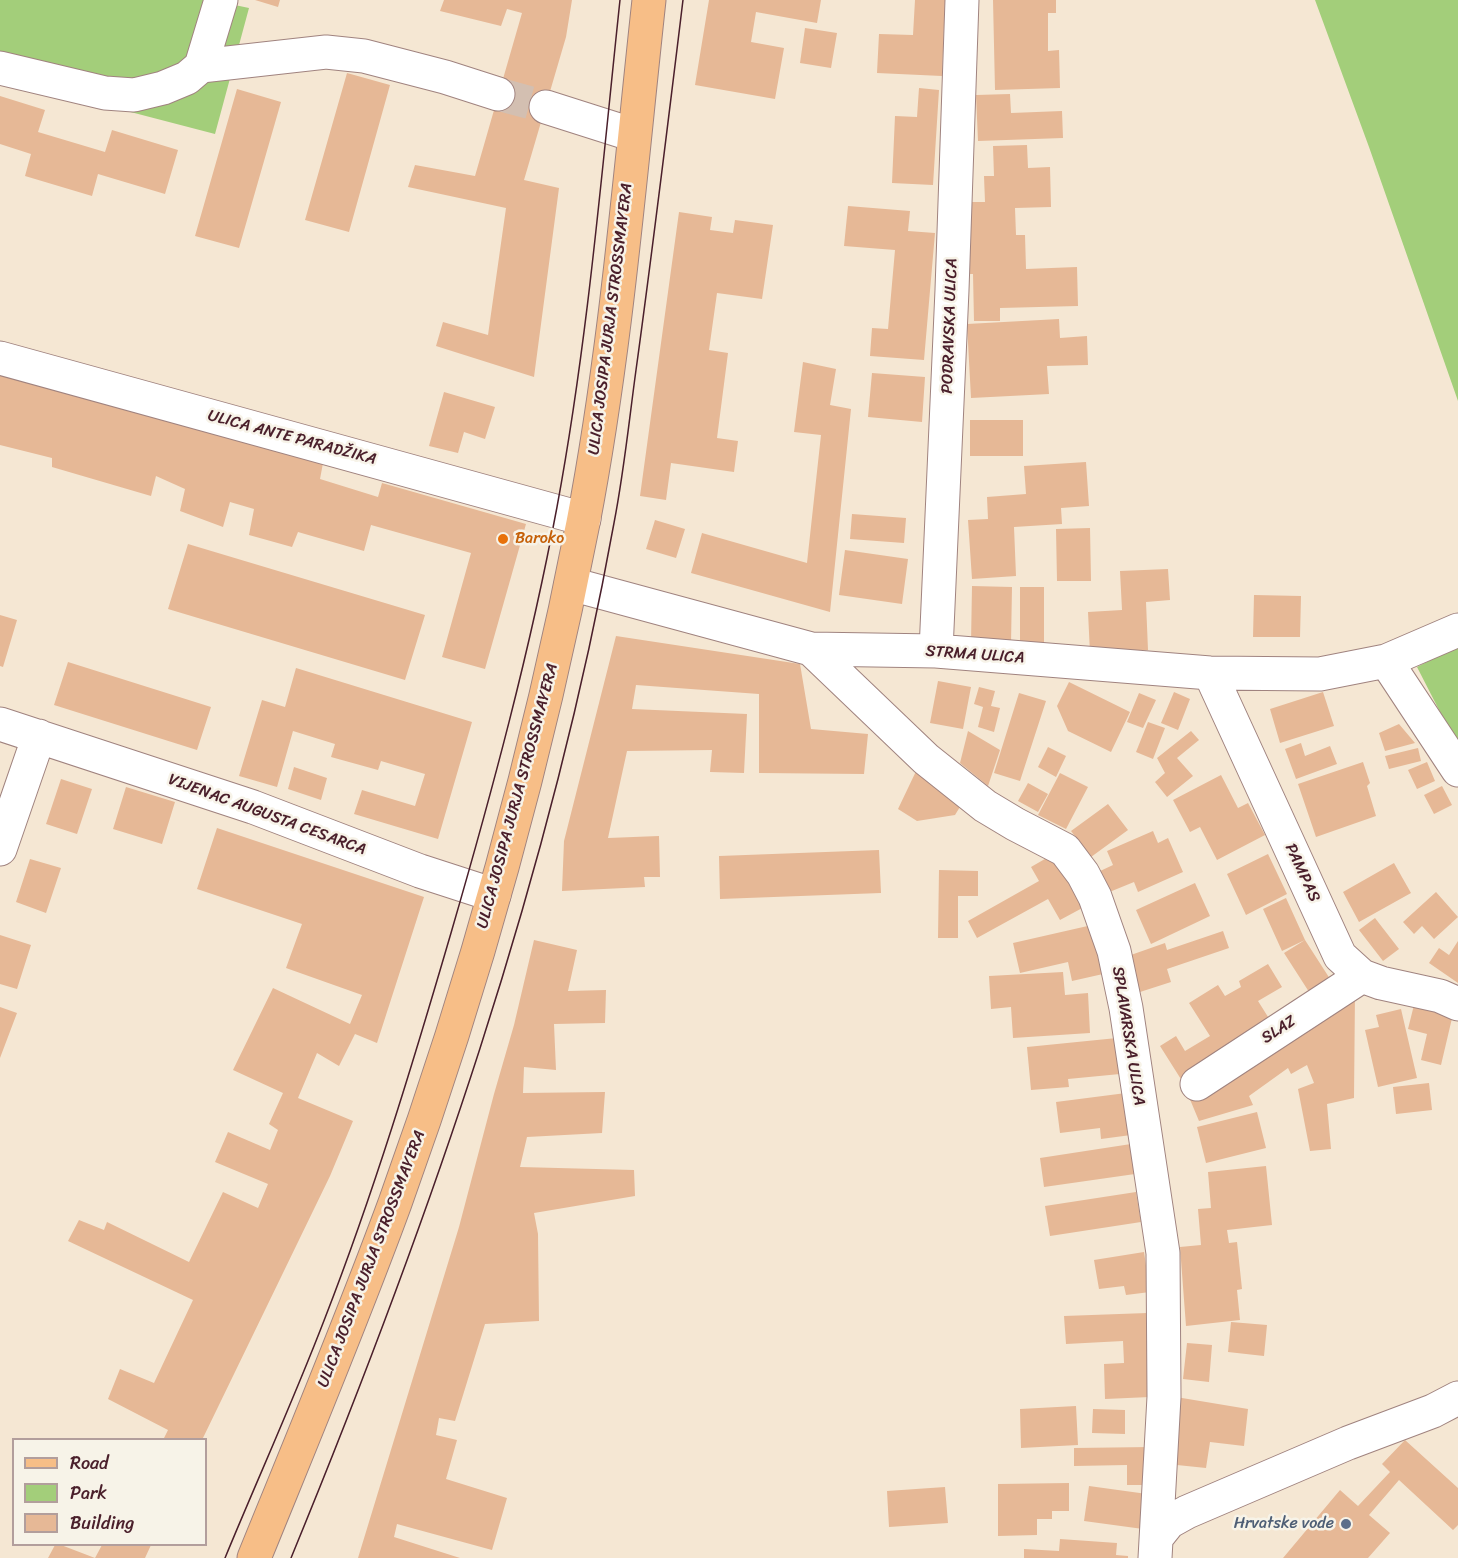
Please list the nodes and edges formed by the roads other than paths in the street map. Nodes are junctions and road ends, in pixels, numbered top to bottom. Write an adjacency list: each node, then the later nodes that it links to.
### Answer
1 (221, 0): 4 (street)
2 (649, 0): 8 (main road, ULICA JOSIPA JURJA STROSSMAYERA)
3 (962, 0): 14 (street, PODRAVSKA ULICA)
4 (201, 66): 5 (street); 6 (street)
5 (0, 68)
6 (498, 94)
7 (546, 107): 8 (street)
8 (634, 135): 10 (main road, ULICA JOSIPA JURJA STROSSMAYERA)
9 (0, 358): 10 (street, ULICA ANTE PARADŽIKA)
10 (584, 519): 11 (main road, ULICA JOSIPA JURJA STROSSMAYERA)
11 (571, 584): 13 (street, STRMA ULICA); 21 (main road, ULICA JOSIPA JURJA STROSSMAYERA)
12 (1458, 630): 15 (street, STRMA ULICA)
13 (811, 649): 14 (street, STRMA ULICA); 26 (street, SPLAVARSKA ULICA)
14 (936, 651): 16 (street, STRMA ULICA)
15 (1386, 661): 16 (street, STRMA ULICA); 19 (street)
16 (1210, 672): 22 (street, PAMPAS)
17 (0, 724): 18 (street, VIJENAC AUGUSTA CESARCA)
18 (39, 736): 20 (street); 21 (street, VIJENAC AUGUSTA CESARCA)
19 (1458, 770)
20 (0, 849)
21 (494, 895): 27 (main road, ULICA JOSIPA JURJA STROSSMAYERA)
22 (1362, 976): 23 (street, PAMPAS); 24 (street, SLAZ)
23 (1458, 1004)
24 (1197, 1084)
25 (1458, 1398): 26 (street)
26 (1156, 1548)
27 (254, 1558)

